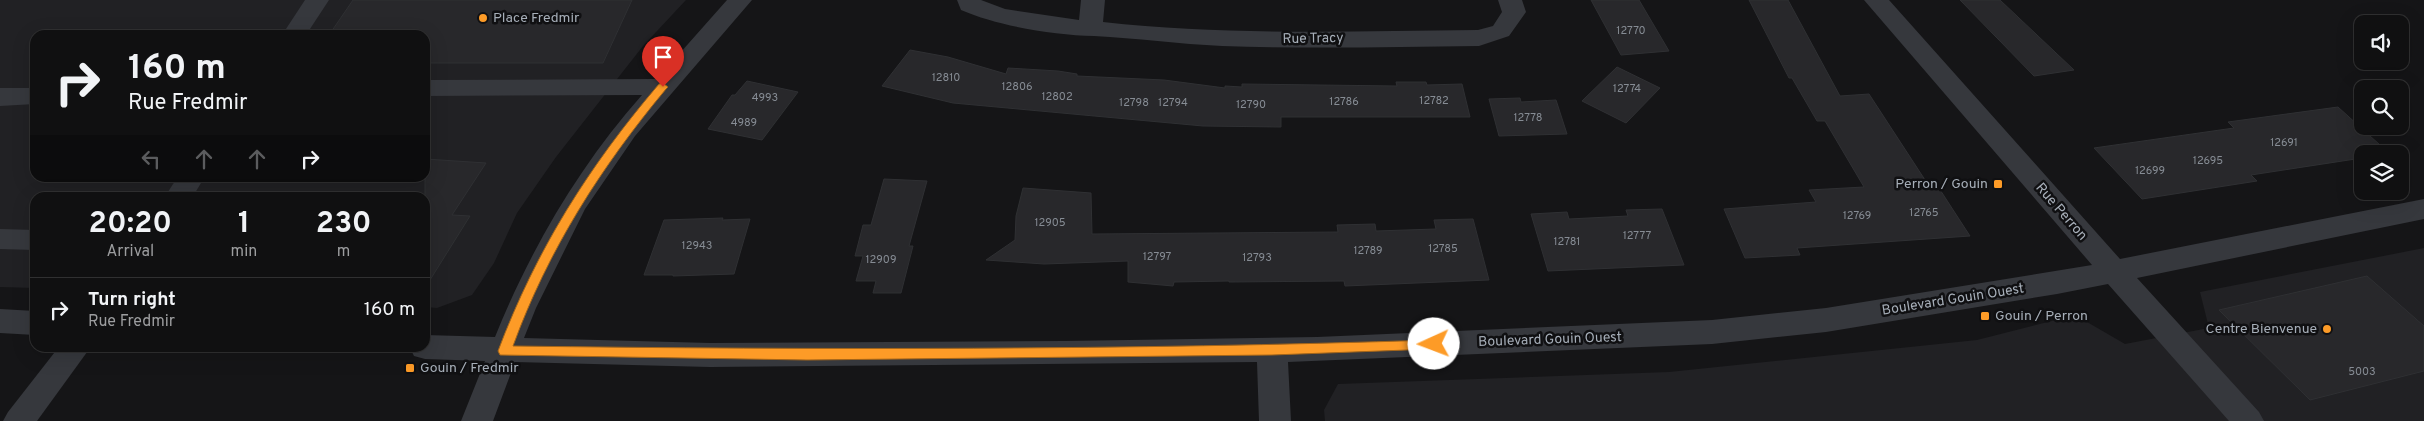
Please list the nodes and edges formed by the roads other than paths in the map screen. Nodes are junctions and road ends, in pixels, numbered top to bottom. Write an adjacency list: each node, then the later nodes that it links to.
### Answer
1 (317, 0): 8 (street)
2 (740, 0): 9 (street)
3 (969, 0): 7 (street, Rue Tracy)
4 (1093, 0): 7 (street)
5 (1510, 0): 7 (street, Rue Tracy)
6 (1876, 0): 16 (street, Rue Perron)
7 (1090, 29)
8 (297, 30)
9 (663, 87): 10 (street); 21 (street)
10 (430, 88)
11 (30, 96): 12 (street)
12 (0, 97)
13 (2424, 209): 16 (street, Boulevard Gouin Ouest)
14 (0, 239): 15 (street)
15 (30, 240)
16 (2115, 272): 20 (street, Boulevard Gouin Ouest); 26 (street, Rue Perron)
17 (0, 321): 18 (street)
18 (30, 323)
19 (430, 347): 21 (street, Boulevard Gouin Ouest)
20 (1272, 350): 21 (street, Boulevard Gouin Ouest); 25 (street)
21 (505, 351): 24 (street)
22 (72, 352): 23 (street)
23 (19, 421)
24 (477, 421)
25 (1275, 421)
26 (2248, 421)

